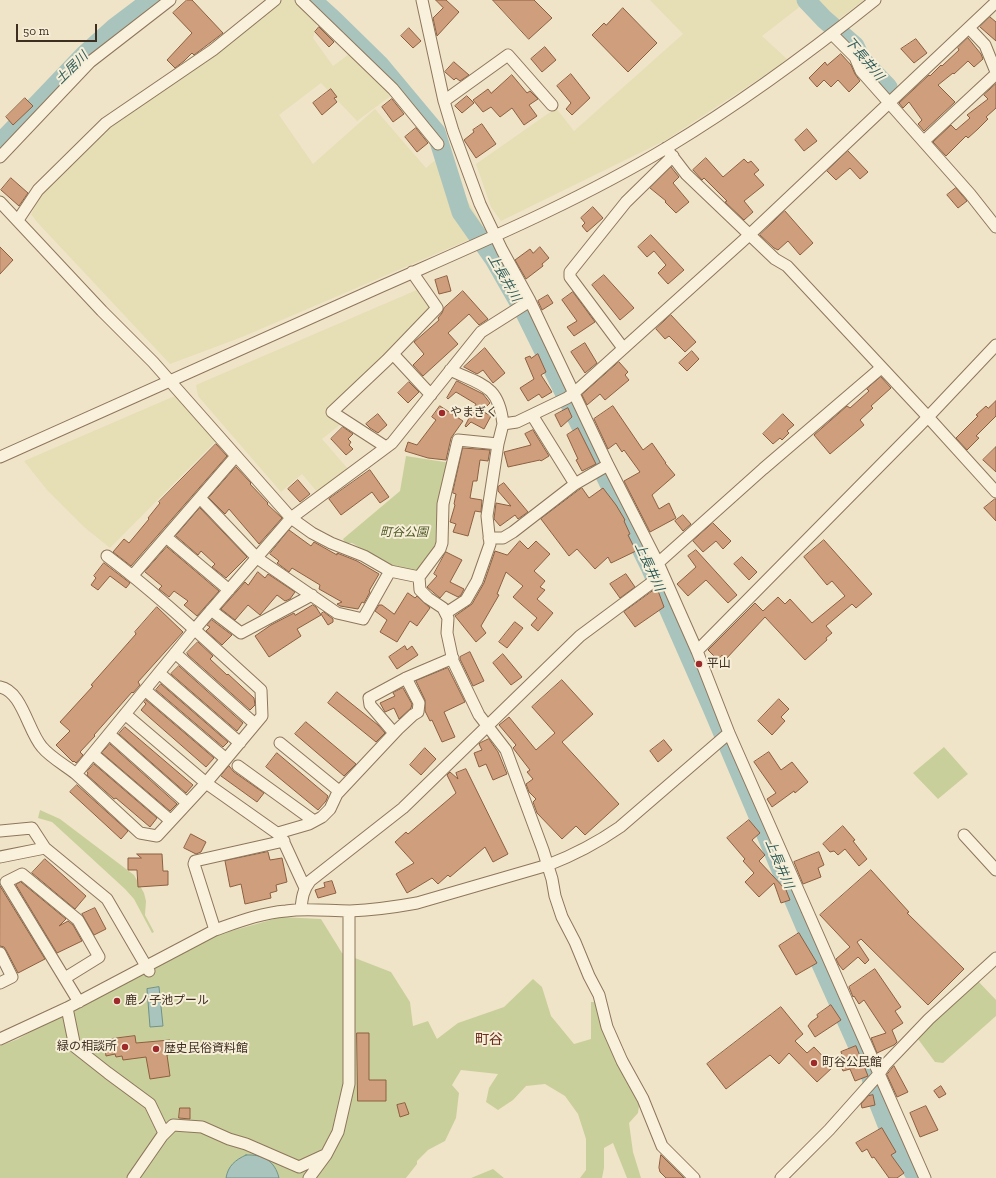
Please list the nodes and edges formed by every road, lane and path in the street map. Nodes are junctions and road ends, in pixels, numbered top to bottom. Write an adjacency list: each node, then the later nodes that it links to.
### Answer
1 (170, 0): 16 (street)
2 (275, 0): 18 (street)
3 (301, 0): 14 (street)
4 (422, 0): 10 (street)
5 (875, 0): 8 (street)
6 (996, 2): 7 (street)
7 (969, 28): 9 (street); 11 (street)
8 (832, 34): 11 (street); 15 (street)
9 (996, 73): 13 (street)
10 (444, 101): 12 (street); 20 (street)
11 (890, 102): 13 (street); 21 (street)
12 (552, 105)
13 (924, 141): 19 (street)
14 (438, 144)
15 (670, 152): 20 (street); 21 (street); 25 (street)
16 (0, 157)
17 (0, 202): 18 (street)
18 (18, 220): 29 (street)
19 (996, 227)
20 (495, 236): 22 (street); 23 (street)
21 (749, 236): 25 (street); 27 (street)
22 (412, 272): 26 (street); 29 (street)
23 (530, 301): 28 (street); 30 (street)
24 (996, 345): 33 (street)
25 (623, 348): 30 (street)
26 (392, 354): 31 (street); 36 (street)
27 (881, 368): 33 (street); 48 (street)
28 (450, 370): 31 (street); 34 (street)
29 (171, 381): 37 (street); 38 (street)
30 (574, 393): 32 (street); 39 (street)
31 (431, 395): 36 (street)
32 (532, 415): 34 (street); 40 (street)
33 (928, 417): 41 (street); 58 (street)
34 (504, 424): 35 (street)
35 (498, 444): 45 (street); 52 (street)
36 (386, 447): 43 (street)
37 (236, 456): 42 (street); 43 (street)
38 (0, 457)
39 (608, 465): 40 (street); 48 (street)
40 (575, 484): 45 (street)
41 (996, 492)
42 (200, 498): 44 (street); 47 (street)
43 (291, 518): 47 (street); 49 (street)
44 (166, 537): 50 (street); 53 (street)
45 (489, 538): 56 (street)
46 (107, 556): 50 (street)
47 (257, 558): 53 (street); 54 (street)
48 (658, 563): 51 (street)
49 (390, 571): 52 (street); 54 (street)
50 (133, 575): 57 (street)
51 (662, 575): 58 (street); 67 (street)
52 (419, 577): 56 (street)
53 (229, 590): 55 (street)
54 (312, 596): 55 (street)
55 (211, 610): 57 (street)
56 (446, 613): 60 (street)
57 (194, 630): 59 (street); 66 (street)
58 (696, 651): 69 (street)
59 (175, 653): 61 (street); 66 (street)
60 (453, 658): 62 (street); 67 (street)
61 (159, 673): 64 (street); 71 (street)
62 (406, 678): 68 (street); 68 (street)
63 (0, 687): 76 (street)
64 (145, 690): 65 (street); 74 (street)
65 (125, 714): 70 (street); 77 (street)
66 (255, 724): 71 (street)
67 (487, 726): 87 (street); 89 (street)
68 (394, 733): 78 (street)
69 (729, 733): 87 (street); 101 (street)
70 (109, 734): 73 (street); 79 (street)
71 (240, 743): 74 (street)
72 (280, 743): 78 (street)
73 (93, 754): 76 (street); 80 (street)
74 (226, 759): 77 (street)
75 (238, 766): 81 (street)
76 (76, 774): 80 (street)
77 (206, 783): 79 (street); 84 (street)
78 (339, 791): 81 (street)
79 (187, 803): 80 (street)
80 (171, 821)
81 (314, 822): 84 (street)
82 (0, 830): 85 (street)
83 (964, 835): 88 (street)
84 (281, 837): 89 (street); 92 (street)
85 (45, 848): 86 (street); 95 (street)
86 (0, 857)
87 (548, 865): 91 (street); 106 (street)
88 (996, 870)
89 (305, 888): 90 (street)
90 (301, 909): 91 (street); 92 (street)
91 (349, 911): 103 (street)
92 (215, 930): 95 (street)
93 (0, 953): 97 (street)
94 (996, 958): 101 (street)
95 (148, 968): 98 (street)
96 (65, 978): 96 (street); 98 (street)
97 (0, 983)
98 (79, 1002): 99 (street)
99 (67, 1008): 100 (street); 102 (street)
100 (0, 1039)
101 (879, 1074): 107 (street); 108 (street)
102 (164, 1134): 103 (street); 104 (street)
103 (326, 1155): 105 (street)
104 (133, 1178)
105 (309, 1178)
106 (694, 1178)
107 (782, 1178)
108 (925, 1178)

